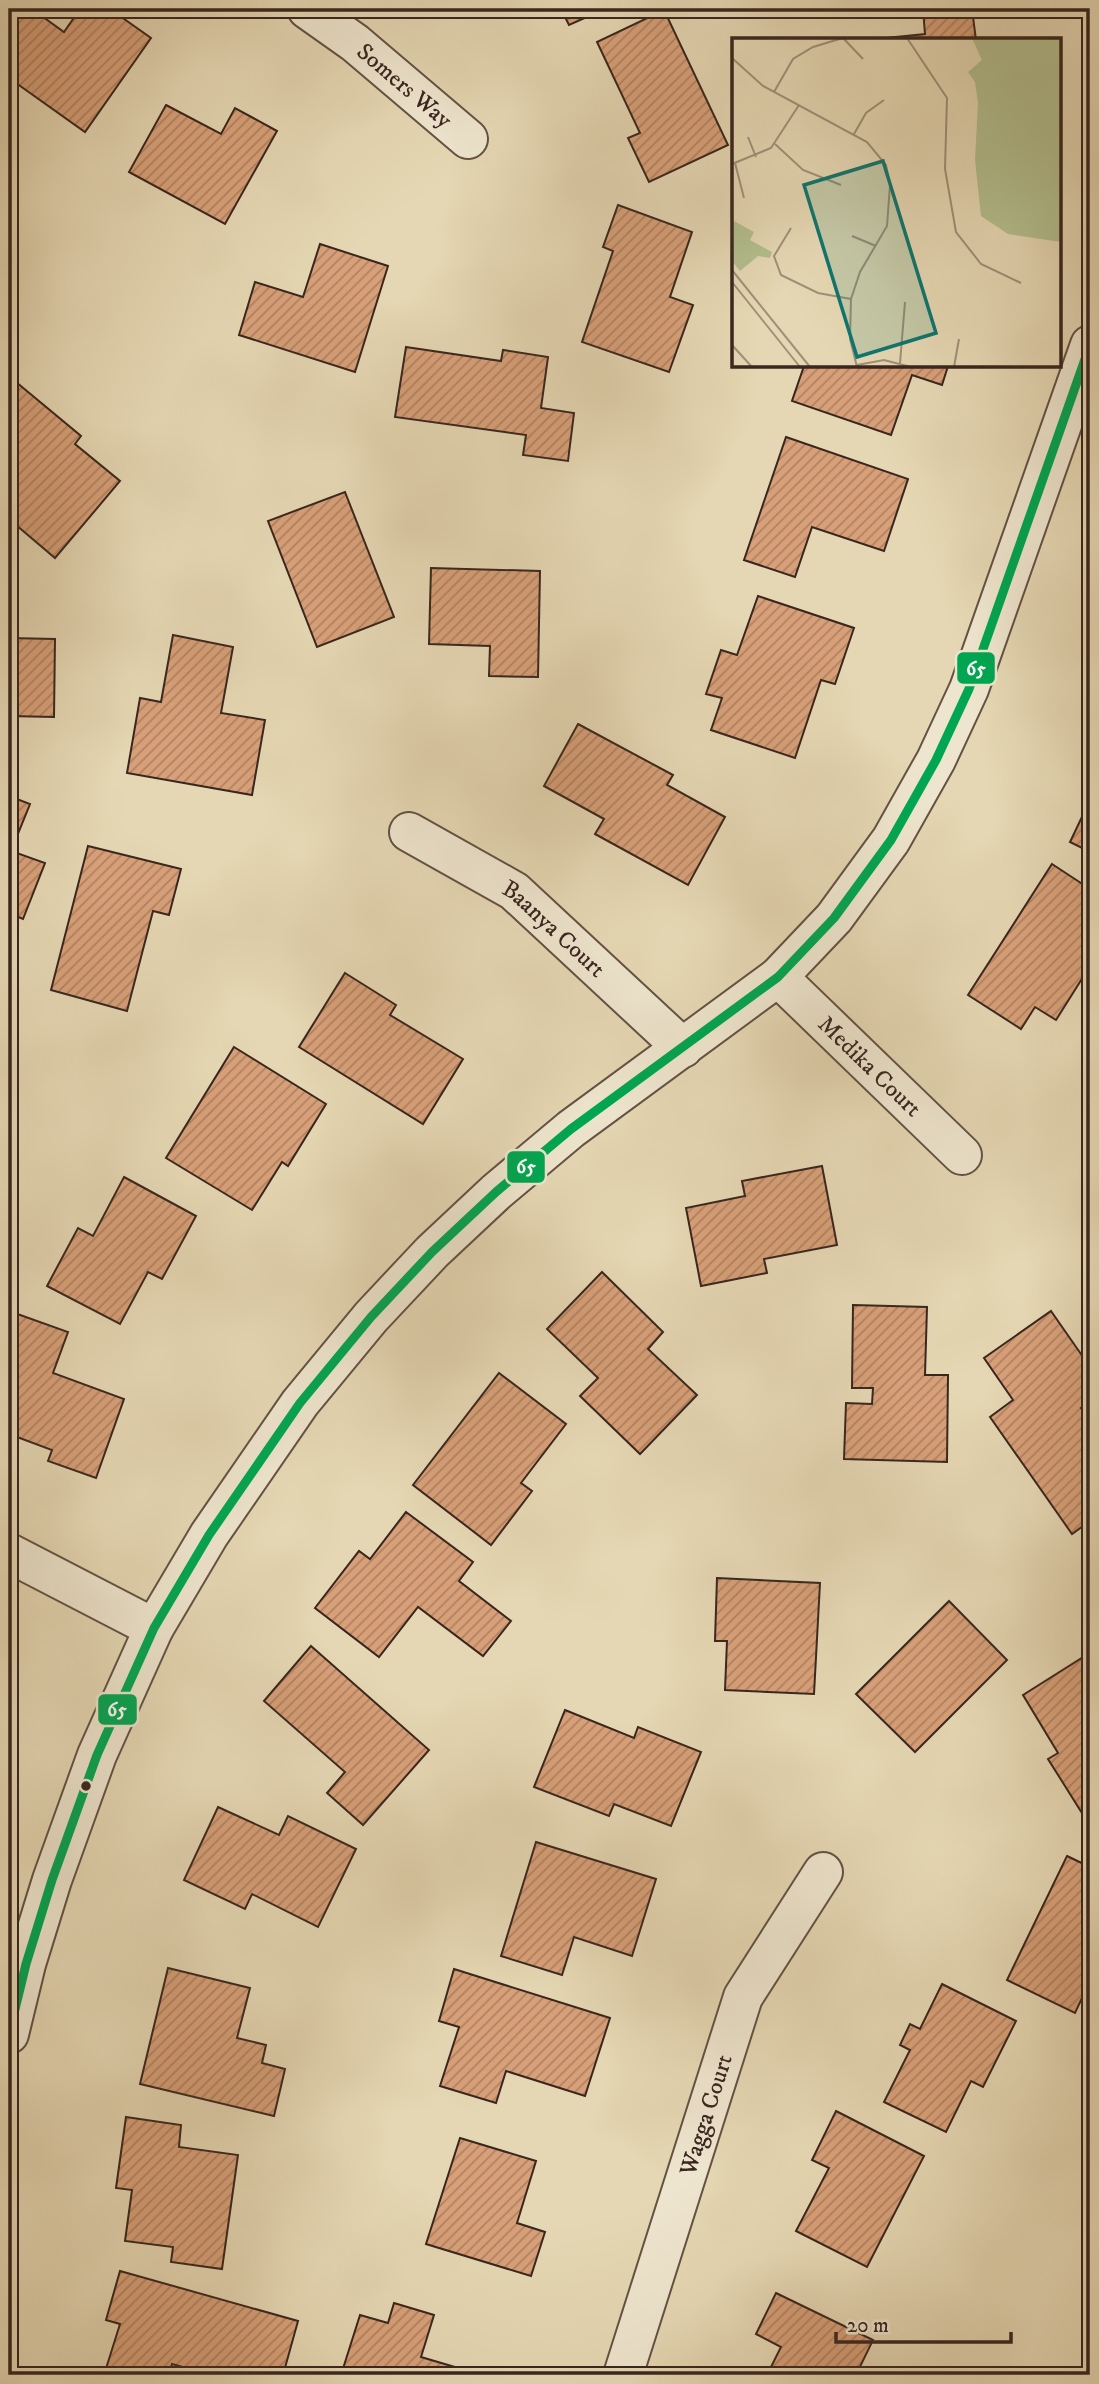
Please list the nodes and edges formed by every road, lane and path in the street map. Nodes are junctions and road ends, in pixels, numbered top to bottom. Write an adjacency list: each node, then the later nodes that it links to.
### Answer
1 (307, 9): 2 (street, Somers Way)
2 (468, 139)
3 (1090, 345): 5 (street)
4 (409, 832): 6 (street, Baanya Court)
5 (778, 977): 6 (street); 7 (street, Medika Court)
6 (683, 1048): 9 (street)
7 (962, 1155)
8 (9, 1553): 9 (street)
9 (154, 1628): 11 (street)
10 (823, 1872): 12 (street, Wagga Court)
11 (9, 2034)
12 (623, 2375)

